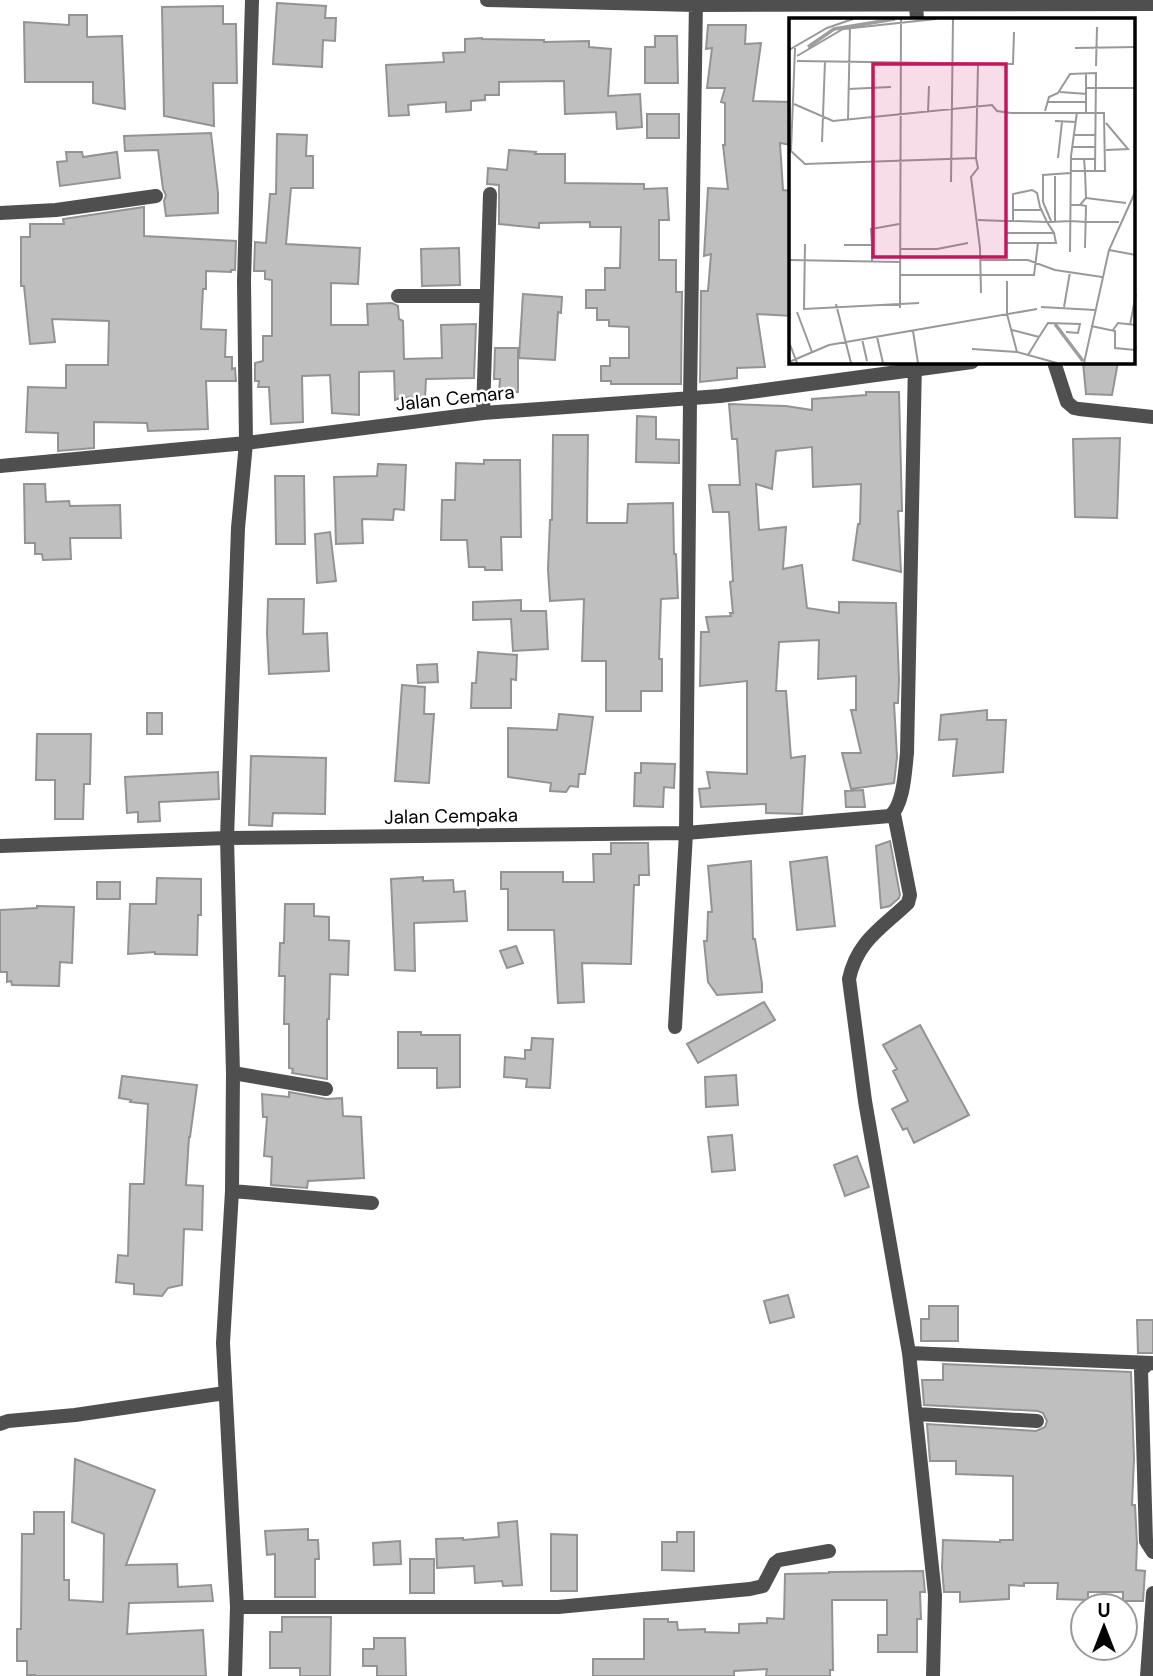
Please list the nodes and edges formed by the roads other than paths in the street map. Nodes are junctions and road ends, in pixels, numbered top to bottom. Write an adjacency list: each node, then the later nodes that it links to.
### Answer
1 (252, 0): 17 (street)
2 (487, 0): 3 (street)
3 (696, 3): 5 (street); 14 (street)
4 (1153, 4): 5 (street)
5 (917, 12)
6 (490, 194): 10 (street)
7 (156, 196): 8 (street)
8 (0, 213)
9 (398, 296): 10 (street)
10 (486, 296): 15 (street)
11 (949, 364): 13 (street, Jalan Cemara)
12 (1055, 364): 16 (street)
13 (915, 367): 14 (street, Jalan Cemara); 19 (street)
14 (690, 398): 15 (street, Jalan Cemara); 20 (street)
15 (483, 413): 17 (street, Jalan Cemara)
16 (1153, 418)
17 (246, 443): 18 (street, Jalan Cemara); 21 (street)
18 (0, 466)
19 (896, 810): 20 (street, Jalan Cempaka); 28 (street)
20 (687, 833): 21 (street, Jalan Cempaka); 23 (street)
21 (227, 838): 22 (street, Jalan Cempaka); 24 (street)
22 (0, 846)
23 (675, 1027)
24 (233, 1073): 25 (street); 26 (street)
25 (326, 1089)
26 (232, 1191): 27 (street); 30 (street)
27 (372, 1203)
28 (909, 1353): 29 (street); 31 (street)
29 (1153, 1363): 34 (street)
30 (225, 1393): 33 (street); 38 (street)
31 (917, 1414): 32 (street); 40 (street)
32 (1037, 1421)
33 (0, 1424)
34 (1149, 1469): 36 (street)
35 (829, 1551): 38 (street)
36 (1153, 1552)
37 (1153, 1593): 41 (street)
38 (237, 1607): 39 (street)
39 (235, 1676)
40 (933, 1676)
41 (1147, 1676)

